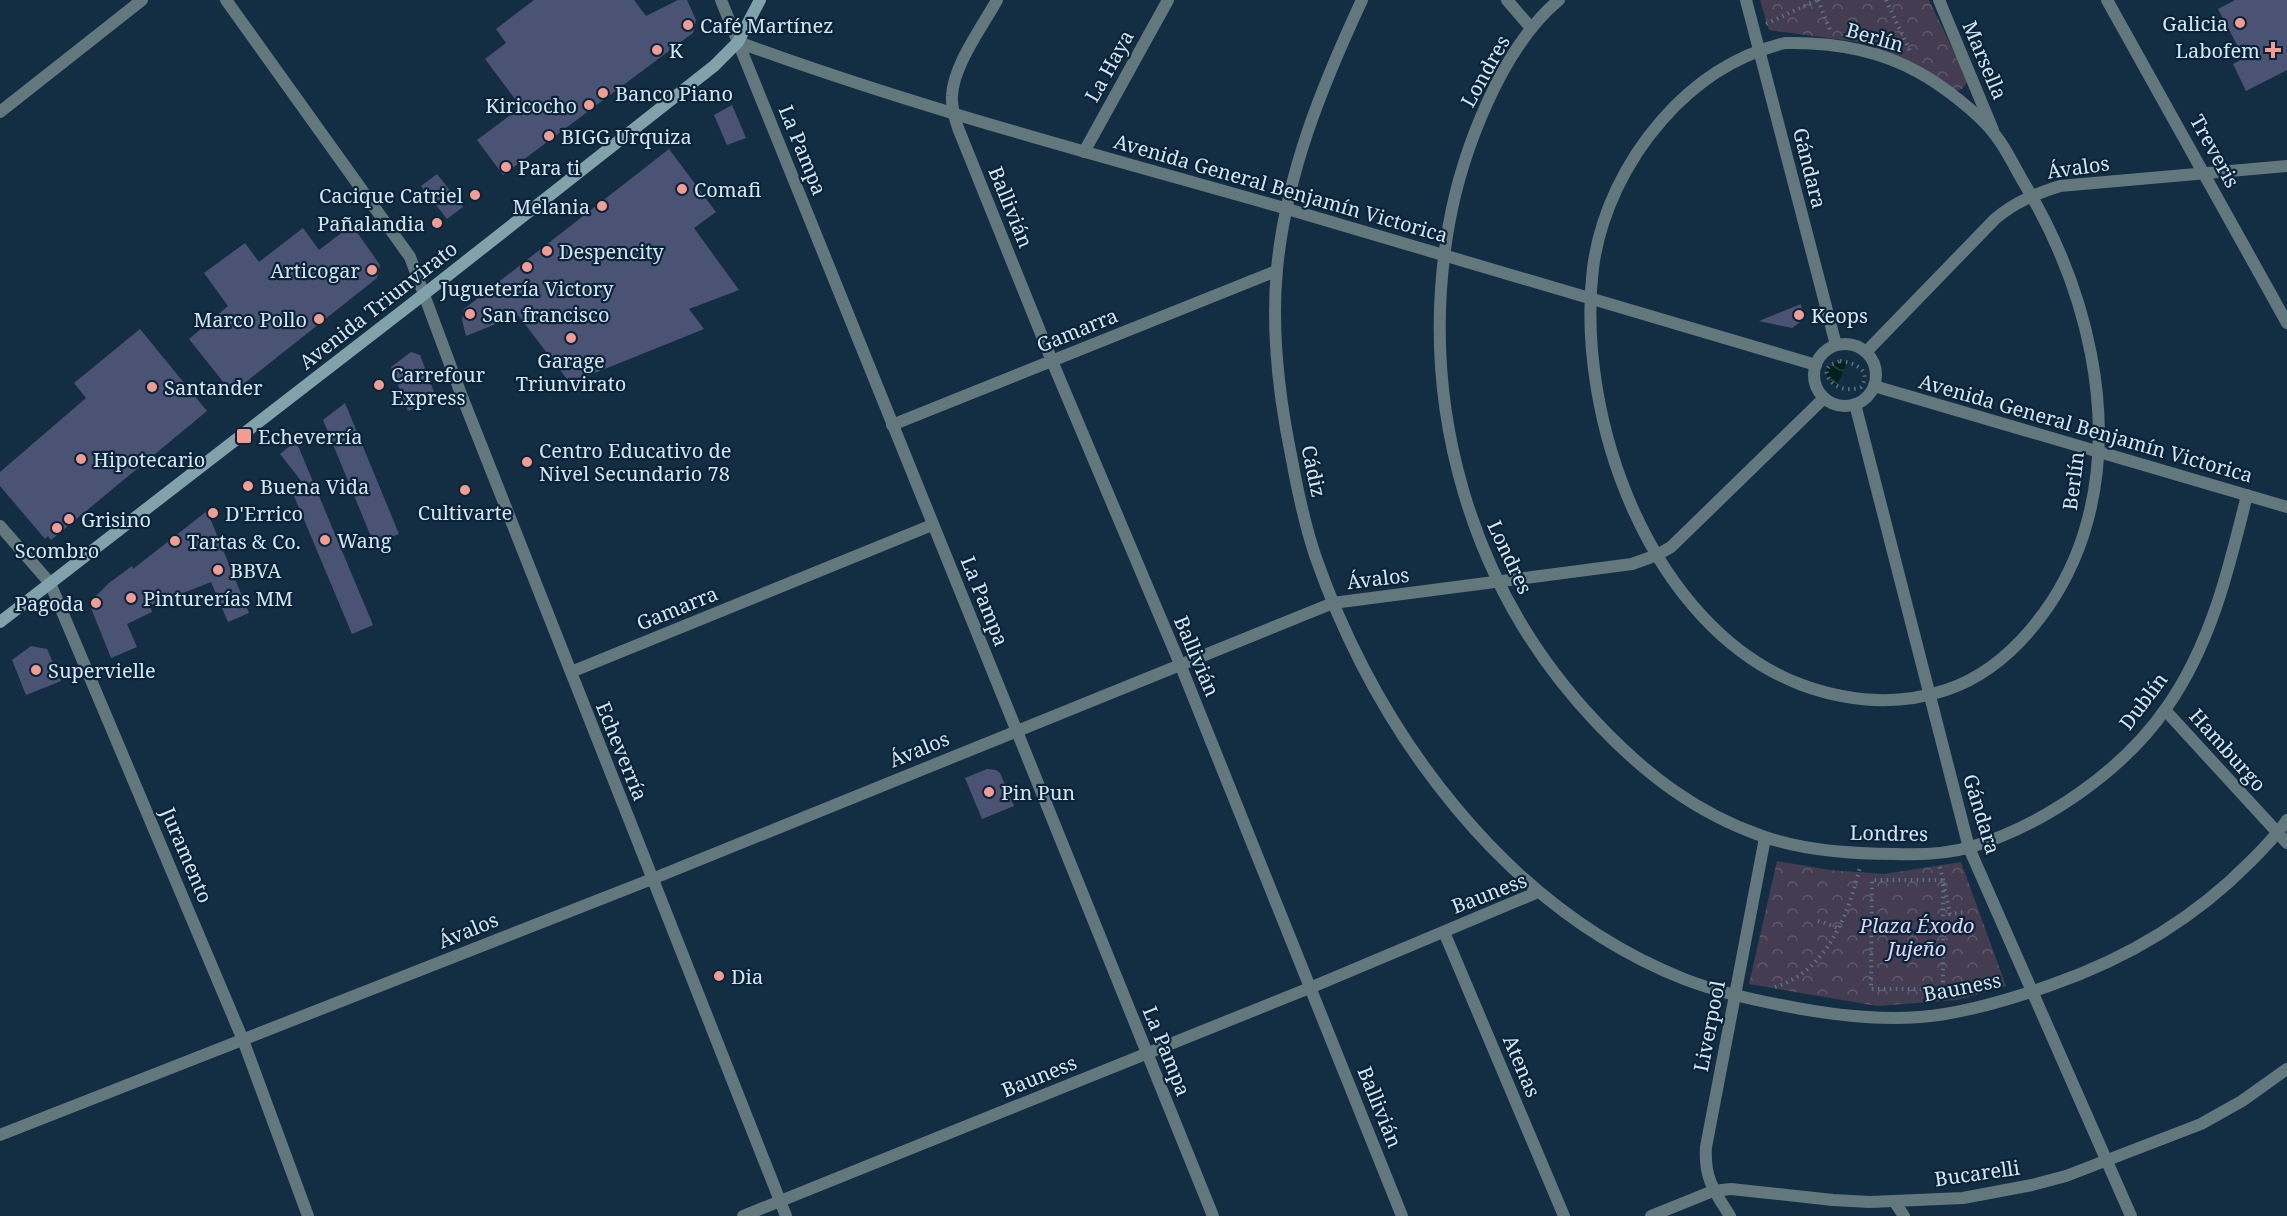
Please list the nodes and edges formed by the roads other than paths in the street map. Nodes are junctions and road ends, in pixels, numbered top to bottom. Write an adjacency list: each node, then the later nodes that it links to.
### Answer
1 (142, 0): 16 (street)
2 (226, 0): 26 (street, Echeverría)
3 (722, 0): 14 (street, La Pampa)
4 (760, 0): 14 (main road, Avenida Triunvirato)
5 (997, 0): 17 (street)
6 (1168, 0): 19 (street, La Haya)
7 (1362, 0): 23 (street, Cádiz)
8 (1507, 0): 13 (street)
9 (1559, 0): 13 (street, Londres)
10 (1746, 0): 15 (street, Gándara)
11 (1939, 0): 18 (street, Marsella)
12 (2107, 0): 21 (street, Treveris)
13 (1531, 28): 24 (street, Londres)
14 (738, 42): 17 (street, Avenida General Benjamín Victorica); 26 (main road, Avenida Triunvirato); 36 (street, La Pampa)
15 (1760, 49): 18 (street, Berlín); 27 (street, Berlín); 29 (street, Gándara)
16 (0, 112)
17 (953, 112): 19 (street, Avenida General Benjamín Victorica); 31 (street, Ballivián)
18 (1995, 134): 22 (street, Berlín)
19 (1084, 152): 23 (street, Avenida General Benjamín Victorica)
20 (2287, 166): 21 (street, Ávalos)
21 (2205, 174): 22 (street, Ávalos); 28 (street, Treveris)
22 (2031, 195): 30 (street, Ávalos); 37 (street, Berlín)
23 (1286, 209): 24 (street, Avenida General Benjamín Victorica); 25 (street, Cádiz)
24 (1443, 255): 27 (street, Avenida General Benjamín Victorica); 44 (street, Londres)
25 (1276, 271): 31 (street, Gamarra); 45 (street, Cádiz)
26 (423, 295): 43 (main road, Avenida Triunvirato); 48 (street, Echeverría)
27 (1590, 299): 32 (street, Avenida General Benjamín Victorica); 42 (street, Berlín)
28 (2287, 323)
29 (1836, 345): 30 (street); 32 (street)
30 (1866, 352): 33 (street)
31 (1052, 361): 36 (street, Gamarra); 47 (street, Ballivián)
32 (1821, 368): 34 (street)
33 (1874, 386): 35 (street); 37 (street, Avenida General Benjamín Victorica)
34 (1824, 398): 35 (street); 42 (street, Ávalos)
35 (1855, 404): 49 (street, Gándara)
36 (892, 425): 40 (street, La Pampa)
37 (2097, 451): 38 (street, Avenida General Benjamín Victorica); 49 (street, Berlín)
38 (2247, 495): 39 (street, Avenida General Benjamín Victorica); 50 (street, Dublín)
39 (2287, 507)
40 (932, 525): 48 (street, Gamarra); 51 (street, La Pampa)
41 (0, 526): 43 (street, Juramento)
42 (1657, 555): 44 (street, Ávalos); 49 (street, Berlín)
43 (50, 583): 46 (main road, Avenida Triunvirato); 63 (street, Juramento)
44 (1497, 583): 45 (street, Ávalos); 54 (street, Londres)
45 (1333, 603): 47 (street, Ávalos); 58 (street, Cádiz)
46 (0, 622)
47 (1180, 664): 51 (street, Ávalos); 60 (street, Ballivián)
48 (570, 672): 57 (street, Echeverría)
49 (1928, 696): 56 (street, Gándara)
50 (2165, 710): 53 (street, Hamburgo); 56 (street, Dublín)
51 (1017, 730): 57 (street, Ávalos); 64 (street, La Pampa)
52 (2287, 820): 53 (street, Bauness)
53 (2278, 833): 55 (street, Hamburgo); 61 (street, Bauness)
54 (1765, 837): 56 (street, Londres); 62 (street, Liverpool)
55 (2287, 843)
56 (1969, 848): 61 (street, Gándara)
57 (652, 879): 63 (street, Ávalos); 69 (street, Echeverría)
58 (1538, 892): 59 (street, Bauness); 62 (street, Bauness)
59 (1444, 932): 60 (street, Bauness); 76 (street, Atenas)
60 (1312, 987): 64 (street, Bauness); 75 (street, Ballivián)
61 (2031, 992): 62 (street, Bauness); 67 (street, Gándara)
62 (1735, 995): 68 (street, Liverpool)
63 (243, 1040): 66 (street, Ávalos); 71 (street, Juramento)
64 (1147, 1053): 69 (street, Bauness); 74 (street, La Pampa)
65 (2287, 1069): 67 (street, Bucarelli)
66 (0, 1135)
67 (2107, 1161): 70 (street, Bucarelli); 80 (street, Gándara)
68 (1713, 1191): 70 (street, Bucarelli); 77 (street, Bucarelli); 78 (street, Liverpool)
69 (780, 1201): 72 (street, Bauness); 73 (street, Echeverría)
70 (1894, 1202): 79 (street)
71 (308, 1216)
72 (743, 1216)
73 (786, 1216)
74 (1213, 1216)
75 (1402, 1216)
76 (1564, 1216)
77 (1651, 1216)
78 (1730, 1216)
79 (1904, 1216)
80 (2130, 1216)

